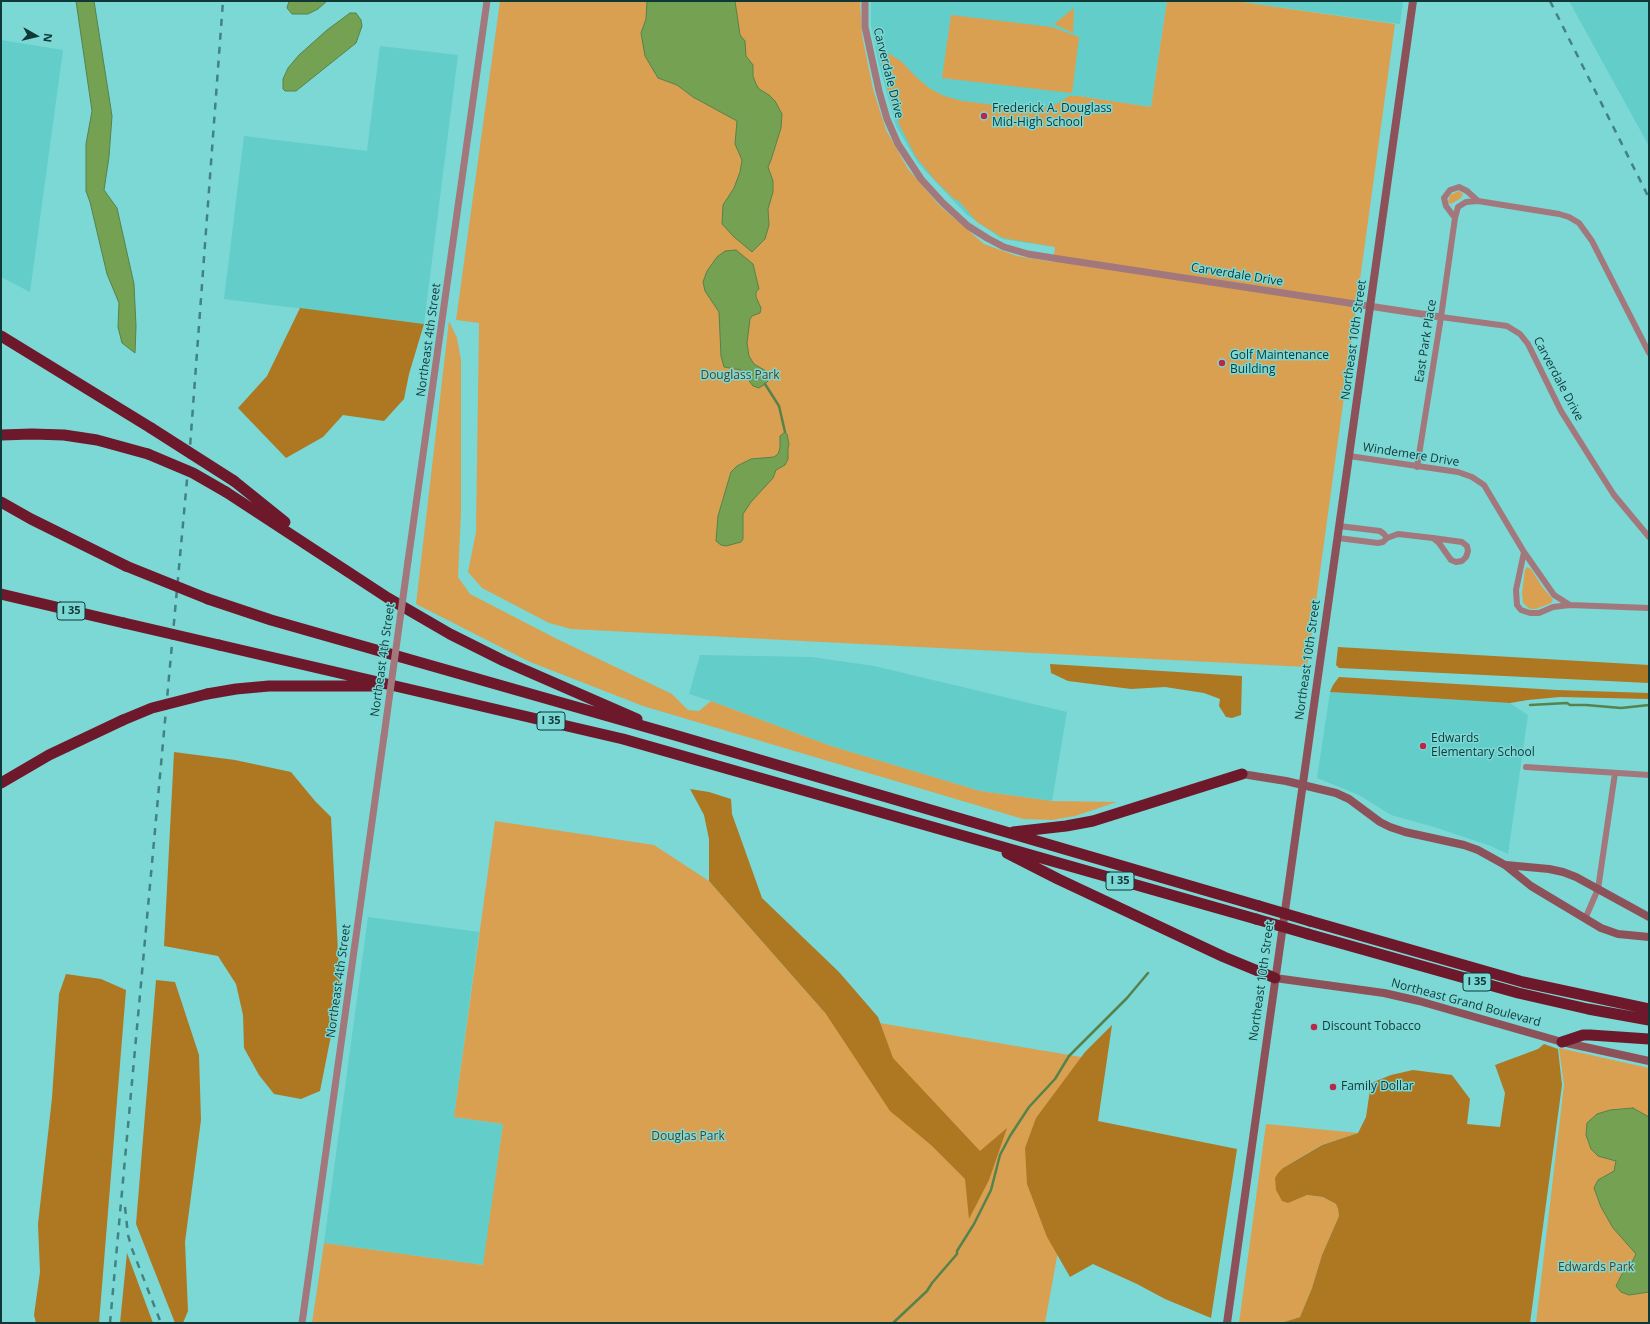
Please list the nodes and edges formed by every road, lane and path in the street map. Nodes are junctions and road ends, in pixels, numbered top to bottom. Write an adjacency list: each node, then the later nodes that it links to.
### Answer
1 (487, 1): 45 (street, Northeast 4th Street, bridge)
2 (865, 1): 6 (street, Carverdale Drive)
3 (1413, 1): 6 (main road, Northeast 10th Street)
4 (1478, 202): 5 (street, East Park Place); 5 (street); 9 (street)
5 (1455, 218): 7 (street, East Park Place)
6 (1371, 306): 7 (street, Carverdale Drive); 11 (main road, Northeast 10th Street)
7 (1441, 317): 12 (street, East Park Place); 15 (street, Carverdale Drive)
8 (1, 336): 20 (highway, bridge)
9 (1649, 353)
10 (1, 435): 20 (highway, bridge)
11 (1350, 456): 12 (street, Windemere Drive); 14 (main road, Northeast 10th Street)
12 (1417, 467): 19 (street, Windemere Drive)
13 (1, 502): 25 (highway, I 35, bridge)
14 (1339, 526): 16 (main road, Northeast 10th Street); 17 (street)
15 (1649, 537)
16 (1338, 538): 17 (street); 31 (main road, Northeast 10th Street)
17 (1387, 538): 18 (street)
18 (1433, 538): 18 (street)
19 (1524, 552): 22 (street, Windemere Drive); 22 (street)
20 (330, 559): 25 (highway)
21 (1, 594): 24 (highway, I 35, bridge)
22 (1570, 605): 23 (street)
23 (1649, 608)
24 (403, 687): 30 (highway, bridge); 33 (highway, I 35)
25 (678, 736): 32 (highway, I 35)
26 (1526, 768): 27 (street)
27 (1615, 773): 29 (street); 35 (street)
28 (1242, 774): 31 (main road); 32 (highway)
29 (1649, 775)
30 (1, 783)
31 (1302, 785): 34 (main road); 39 (main road, Northeast 10th Street)
32 (1007, 832): 40 (highway, I 35, bridge)
33 (984, 842): 39 (highway); 41 (highway, I 35, bridge)
34 (1505, 865): 35 (main road); 37 (main road)
35 (1598, 890): 36 (main road); 37 (street)
36 (1649, 917)
37 (1585, 920): 38 (main road)
38 (1649, 937)
39 (1275, 978): 43 (main road, Northeast Grand Boulevard); 46 (main road, Northeast 10th Street)
40 (1649, 1009)
41 (1649, 1020)
42 (1649, 1039): 43 (highway)
43 (1562, 1042): 44 (main road, Northeast Grand Boulevard)
44 (1649, 1061)
45 (302, 1323)
46 (1227, 1323)

